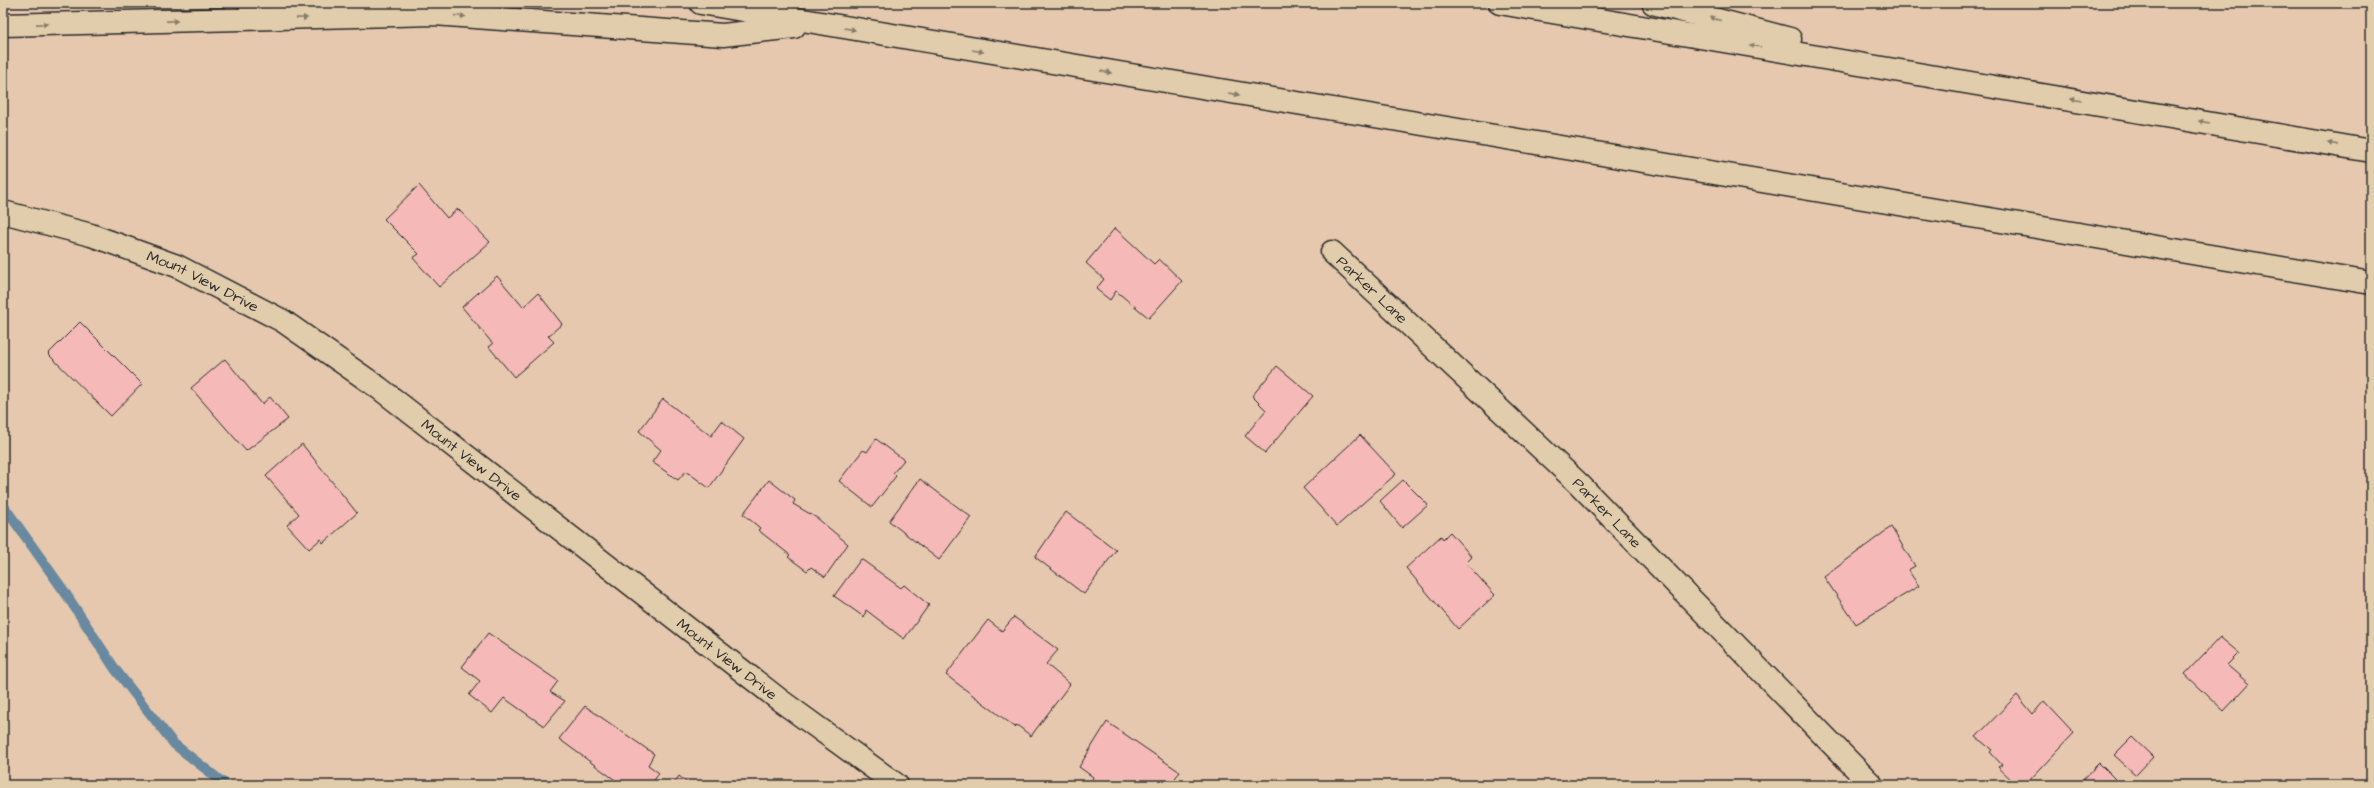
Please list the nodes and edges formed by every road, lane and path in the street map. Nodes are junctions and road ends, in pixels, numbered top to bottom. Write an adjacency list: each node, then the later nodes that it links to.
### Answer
1 (701, 3): 4 (main road)
2 (1500, 3): 6 (main road, one-way to 2)
3 (1653, 3): 6 (main road, one-way to 3)
4 (819, 24): 5 (main road, one-way to 4); 10 (main road, one-way to 10)
5 (3, 25)
6 (1929, 75): 7 (main road, one-way to 6)
7 (2371, 151)
8 (3, 212): 11 (main road, Mount View Drive)
9 (1332, 252): 12 (main road, Parker Lane)
10 (2371, 283)
11 (897, 785)
12 (1872, 785)

